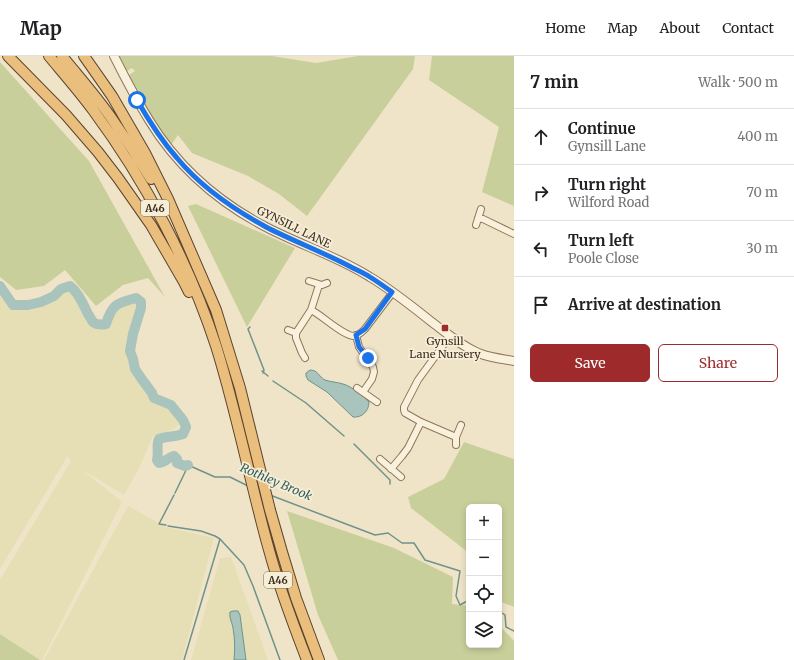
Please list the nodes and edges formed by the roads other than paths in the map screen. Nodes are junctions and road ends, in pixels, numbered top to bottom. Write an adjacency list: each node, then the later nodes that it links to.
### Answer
1 (8, 56): 22 (highway, A46)
2 (49, 56): 22 (highway, A46)
3 (62, 56): 10 (highway, A46)
4 (84, 56): 10 (highway, A46)
5 (114, 56): 14 (street, GYNSILL LANE)
6 (481, 209): 7 (street)
7 (478, 218): 8 (street); 9 (street)
8 (476, 225)
9 (514, 234)
10 (185, 238): 34 (highway, A46)
11 (309, 281): 13 (street)
12 (327, 283): 13 (street)
13 (319, 285): 15 (street)
14 (392, 292): 18 (street); 19 (street, GYNSILL LANE)
15 (311, 310): 17 (street); 18 (street)
16 (288, 330): 17 (street)
17 (296, 333): 20 (street)
18 (356, 335): 24 (street)
19 (450, 336): 21 (street, GYNSILL LANE); 26 (street)
20 (305, 358)
21 (514, 361)
22 (225, 379): 33 (highway, A46)
23 (357, 388): 24 (street)
24 (364, 392): 25 (street)
25 (377, 402)
26 (421, 422): 28 (street); 31 (street)
27 (461, 425): 28 (street)
28 (456, 437): 29 (street)
29 (456, 445)
30 (380, 458): 31 (street)
31 (391, 469): 32 (street)
32 (401, 477)
33 (307, 660)
34 (320, 660)

